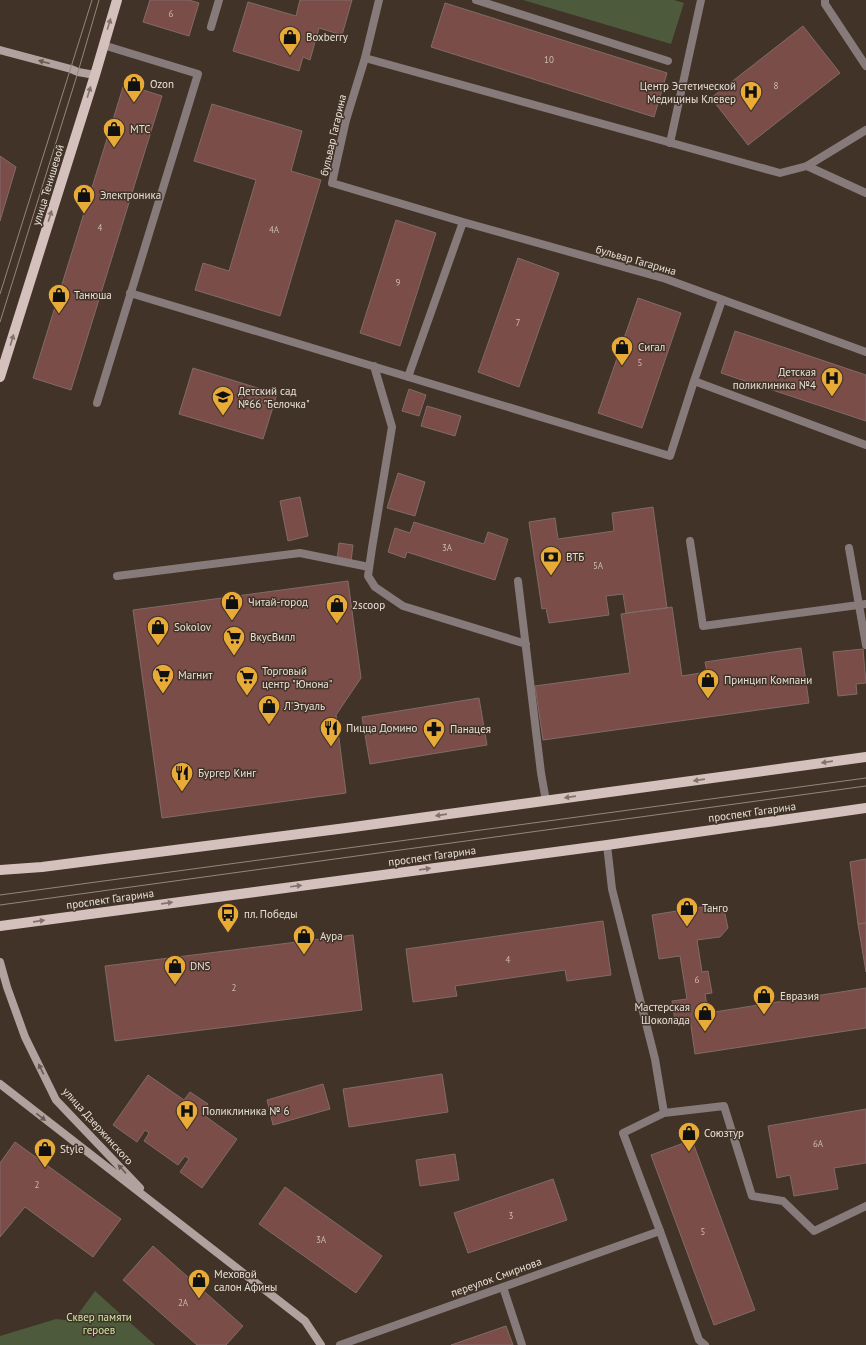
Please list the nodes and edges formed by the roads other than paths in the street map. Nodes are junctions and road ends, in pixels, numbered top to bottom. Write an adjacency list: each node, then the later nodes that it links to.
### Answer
1 (117, 0): 8 (main road, улица Тенишевой, one-way to 1)
2 (219, 0): 7 (street)
3 (379, 0): 10 (street, бульвар Гагарина)
4 (476, 0): 11 (street)
5 (701, 0): 15 (street)
6 (825, 0): 12 (street)
7 (211, 27)
8 (103, 45): 13 (main road, улица Тенишевой); 19 (street)
9 (0, 50): 13 (main road, one-way to 9)
10 (365, 58): 15 (street); 18 (street, бульвар Гагарина)
11 (668, 61)
12 (866, 66)
13 (95, 75): 23 (main road, улица Тенишевой, one-way to 13)
14 (866, 130): 16 (street)
15 (670, 143): 16 (street)
16 (807, 166): 17 (street)
17 (866, 193)
18 (463, 222): 20 (street, бульвар Гагарина); 24 (street)
19 (130, 293): 22 (street); 26 (street)
20 (722, 300): 21 (street, бульвар Гагарина); 25 (street)
21 (866, 352)
22 (374, 366): 24 (street); 30 (street)
23 (0, 377)
24 (408, 377): 25 (street)
25 (694, 381): 27 (street)
26 (97, 403)
27 (866, 445)
28 (690, 541): 33 (street)
29 (849, 548): 33 (street)
30 (370, 567): 31 (street); 34 (street)
31 (117, 576)
32 (518, 581): 34 (street)
33 (863, 605): 35 (street)
34 (526, 644): 37 (street)
35 (866, 645)
36 (866, 757): 37 (main road, one-way to 37)
37 (546, 801): 40 (main road, one-way to 40)
38 (866, 808): 39 (main road, проспект Гагарина)
39 (606, 845): 41 (main road, проспект Гагарина, one-way to 39); 44 (street)
40 (0, 870)
41 (0, 926)
42 (0, 962): 46 (main road, улица Дзержинского, one-way to 42)
43 (0, 1084): 46 (main road, улица Дзержинского, one-way to 46)
44 (664, 1113): 45 (street); 47 (street)
45 (866, 1206)
46 (158, 1208): 49 (main road, улица Дзержинского)
47 (660, 1230): 48 (street, переулок Смирнова); 52 (street)
48 (503, 1287): 50 (street, переулок Смирнова); 51 (street)
49 (321, 1345)
50 (340, 1345)
51 (522, 1345)
52 (705, 1345)

